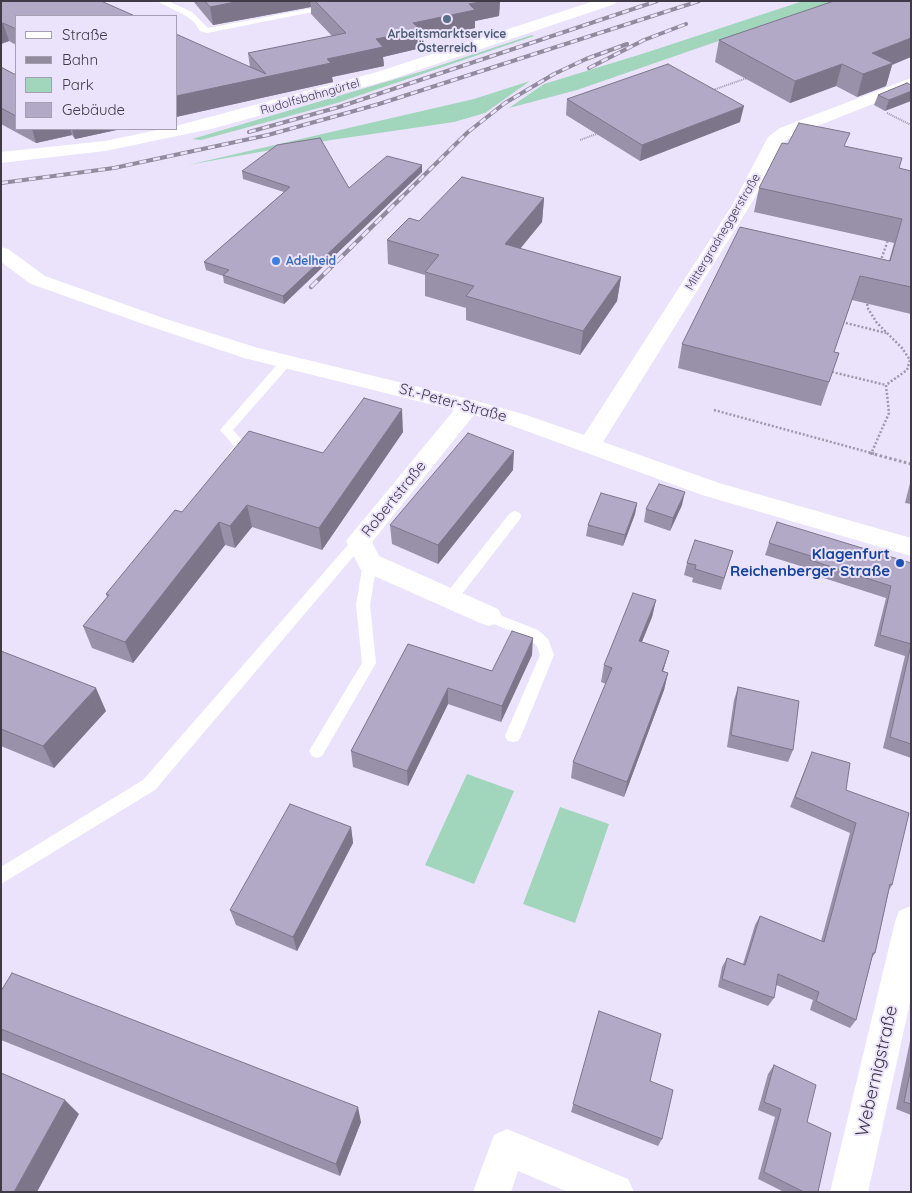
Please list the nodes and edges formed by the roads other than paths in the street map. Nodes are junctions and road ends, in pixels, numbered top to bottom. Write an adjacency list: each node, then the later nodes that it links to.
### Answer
1 (160, 1): 2 (lane)
2 (363, 1)
3 (610, 1): 5 (street, Rudolfsbahngürtel)
4 (911, 83): 9 (street, Mittergradneggerstraße)
5 (1, 158)
6 (5, 263): 7 (street, St.-Peter-Straße)
7 (286, 362): 8 (street, St.-Peter-Straße); 10 (lane)
8 (468, 406): 9 (street, St.-Peter-Straße); 13 (street, Robertstraße)
9 (589, 446): 12 (street, St.-Peter-Straße)
10 (224, 467)
11 (515, 516): 14 (lane)
12 (911, 548)
13 (365, 552): 14 (street); 17 (lane); 18 (lane)
14 (450, 599): 15 (street)
15 (490, 616): 16 (lane)
16 (513, 736)
17 (317, 751)
18 (1, 876)
19 (911, 922): 22 (street, Webernigstraße)
20 (492, 1192): 21 (street)
21 (615, 1192)
22 (849, 1192)

